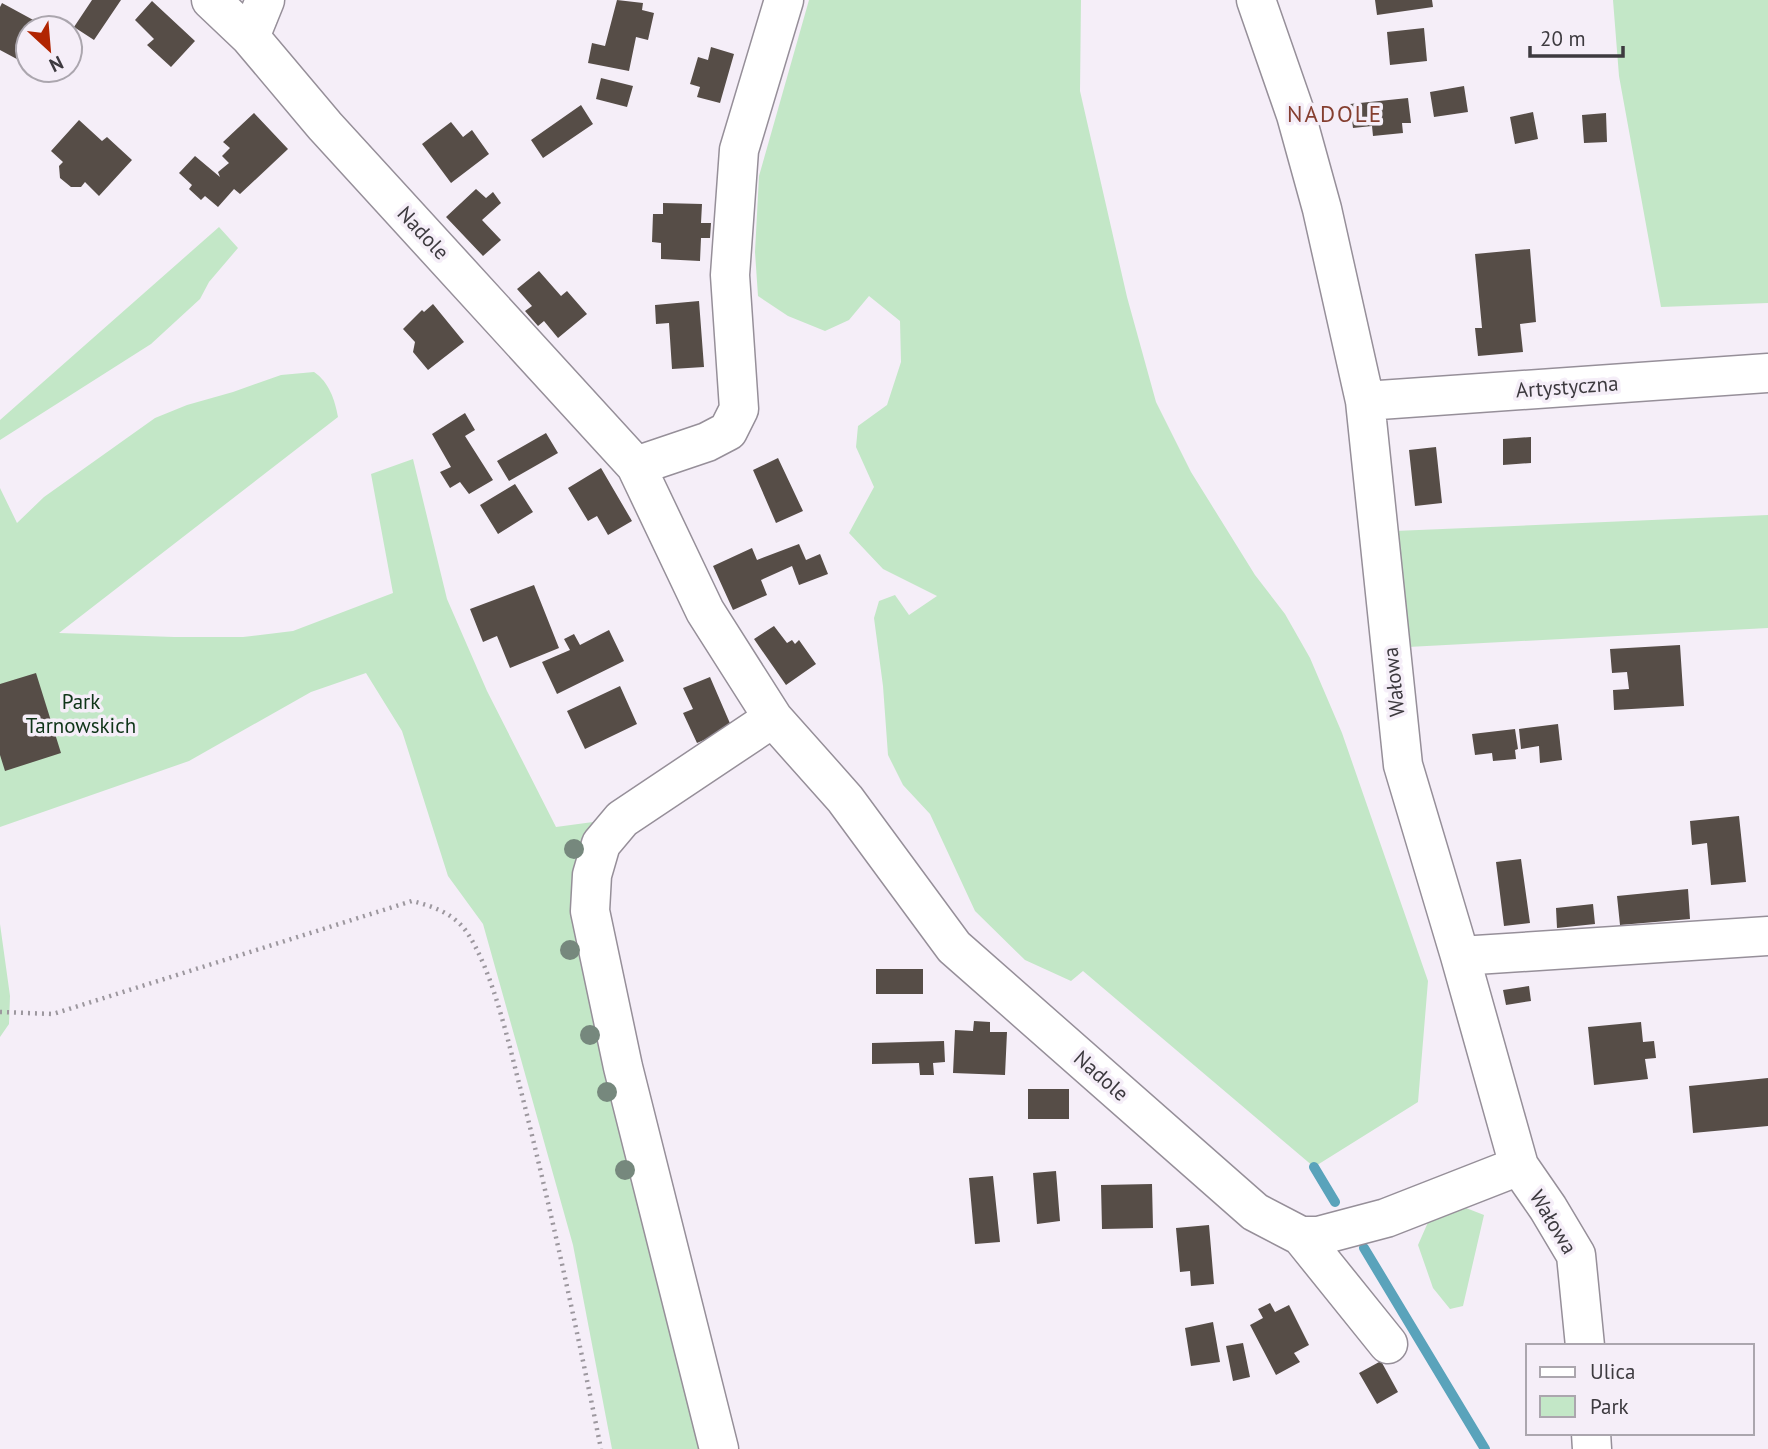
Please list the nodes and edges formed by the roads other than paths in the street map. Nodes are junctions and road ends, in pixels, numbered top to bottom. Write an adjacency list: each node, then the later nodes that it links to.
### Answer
1 (211, 0): 5 (street, Nadole)
2 (265, 0): 5 (street)
3 (784, 0): 8 (street)
4 (1256, 0): 7 (street, Wałowa)
5 (250, 37): 8 (street, Nadole)
6 (1768, 373): 7 (street, Artystyczna)
7 (1365, 401): 11 (street, Wałowa)
8 (636, 466): 9 (street, Nadole)
9 (773, 718): 13 (street, Nadole); 16 (street)
10 (1768, 936): 11 (street)
11 (1460, 956): 12 (street, Wałowa)
12 (1519, 1166): 13 (street); 15 (street, Wałowa)
13 (1301, 1236): 14 (street)
14 (1388, 1344)
15 (1585, 1344)
16 (719, 1449)

